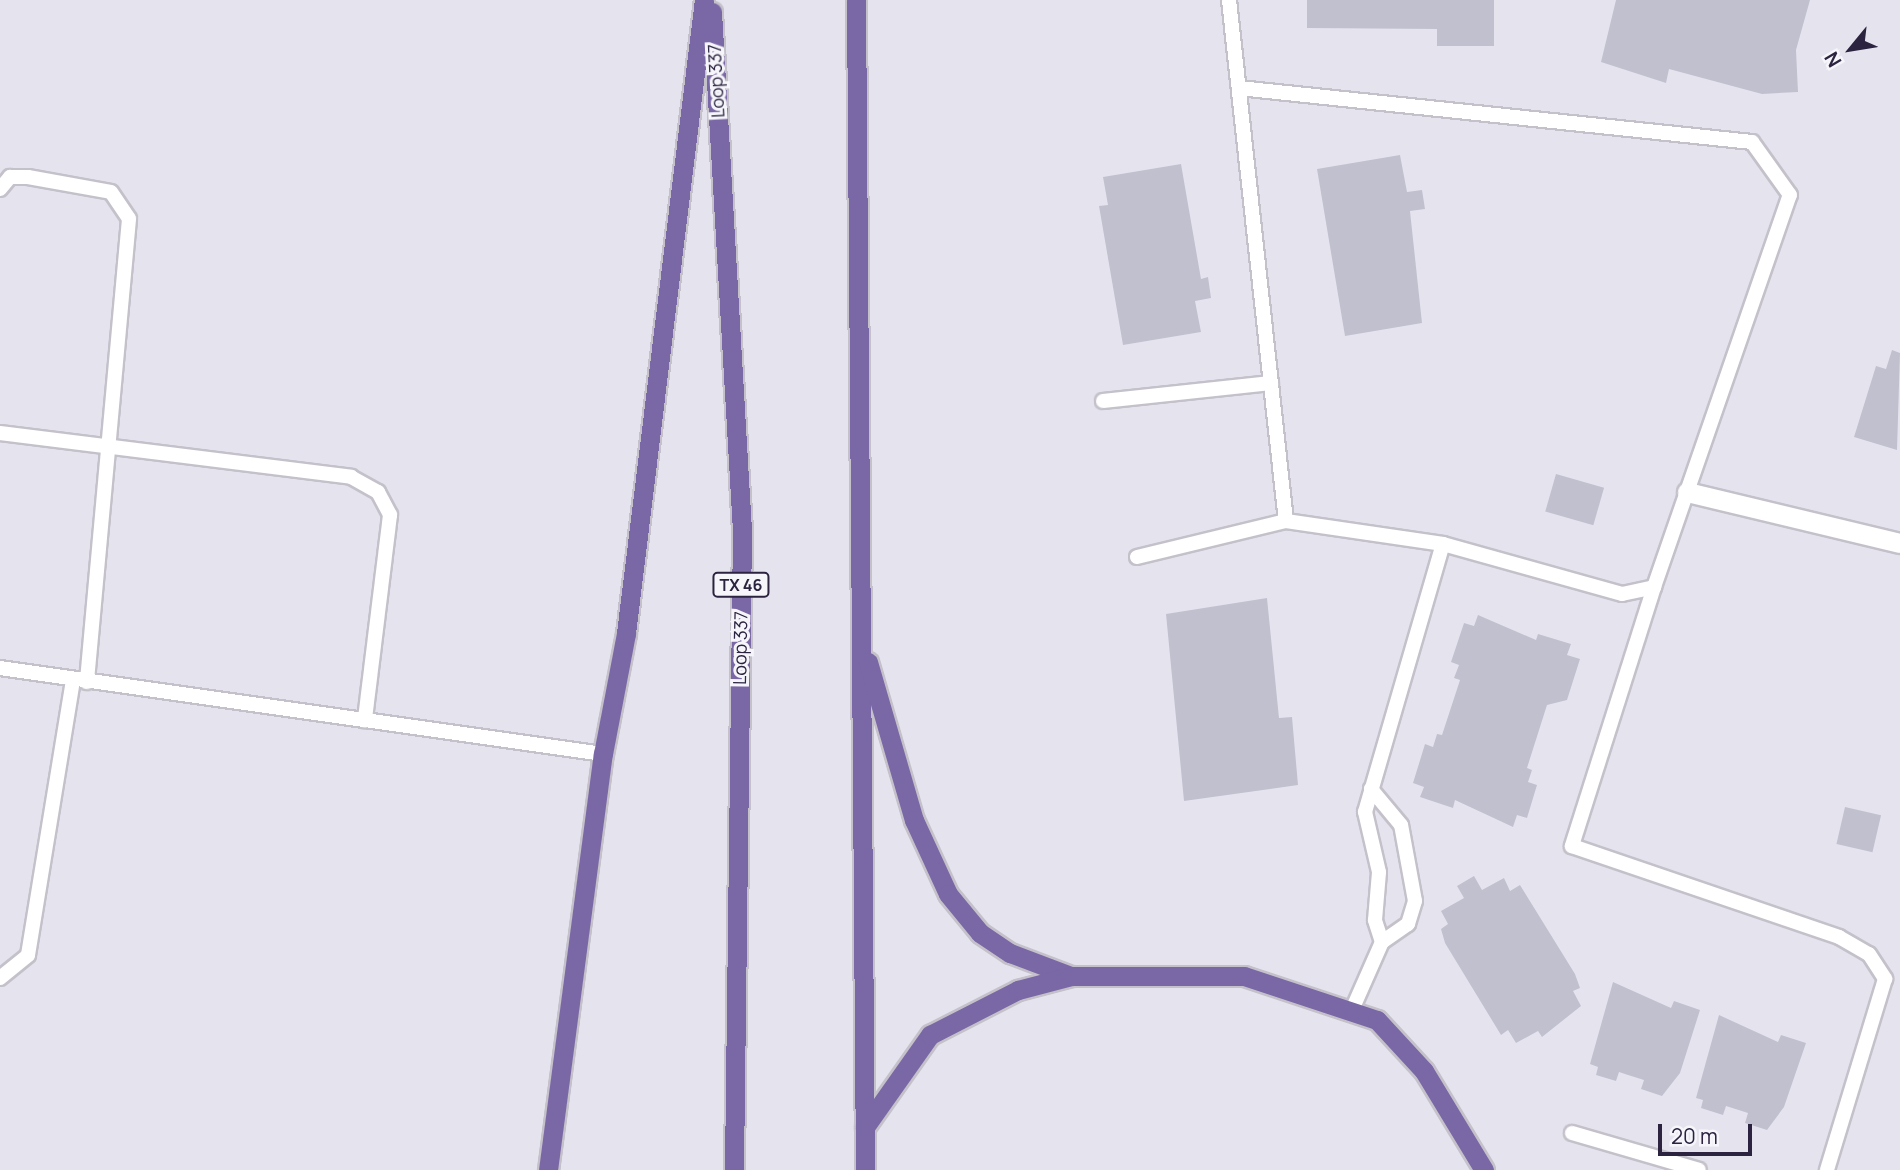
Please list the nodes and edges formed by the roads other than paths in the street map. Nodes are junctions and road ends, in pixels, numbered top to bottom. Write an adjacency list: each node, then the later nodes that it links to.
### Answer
1 (704, 0): 21 (main road)
2 (711, 0): 30 (main road, Loop 337 / TX 46)
3 (856, 0): 17 (main road)
4 (1229, 0): 5 (lane)
5 (1239, 88): 7 (lane); 11 (lane)
6 (0, 189): 10 (lane)
7 (1271, 383): 8 (lane); 12 (lane)
8 (1102, 401)
9 (0, 433): 10 (lane)
10 (108, 448): 19 (lane); 20 (lane)
11 (1687, 492): 13 (street); 16 (lane)
12 (1286, 521): 14 (lane); 15 (lane)
13 (1900, 542)
14 (1443, 544): 16 (lane); 22 (lane)
15 (1137, 556)
16 (1654, 587): 34 (lane)
17 (861, 638): 24 (main road); 27 (main road)
18 (0, 668): 19 (lane)
19 (80, 681): 20 (lane); 25 (lane)
20 (365, 720): 21 (lane)
21 (603, 754): 29 (main road)
22 (1371, 789): 23 (lane); 23 (lane)
23 (1382, 942): 26 (lane)
24 (1071, 976): 26 (main road); 27 (main road)
25 (0, 978)
26 (1352, 1010): 32 (main road)
27 (865, 1127): 31 (main road)
28 (1572, 1133): 33 (lane)
29 (548, 1170)
30 (734, 1170)
31 (865, 1170)
32 (1483, 1170)
33 (1699, 1170)
34 (1827, 1170)

